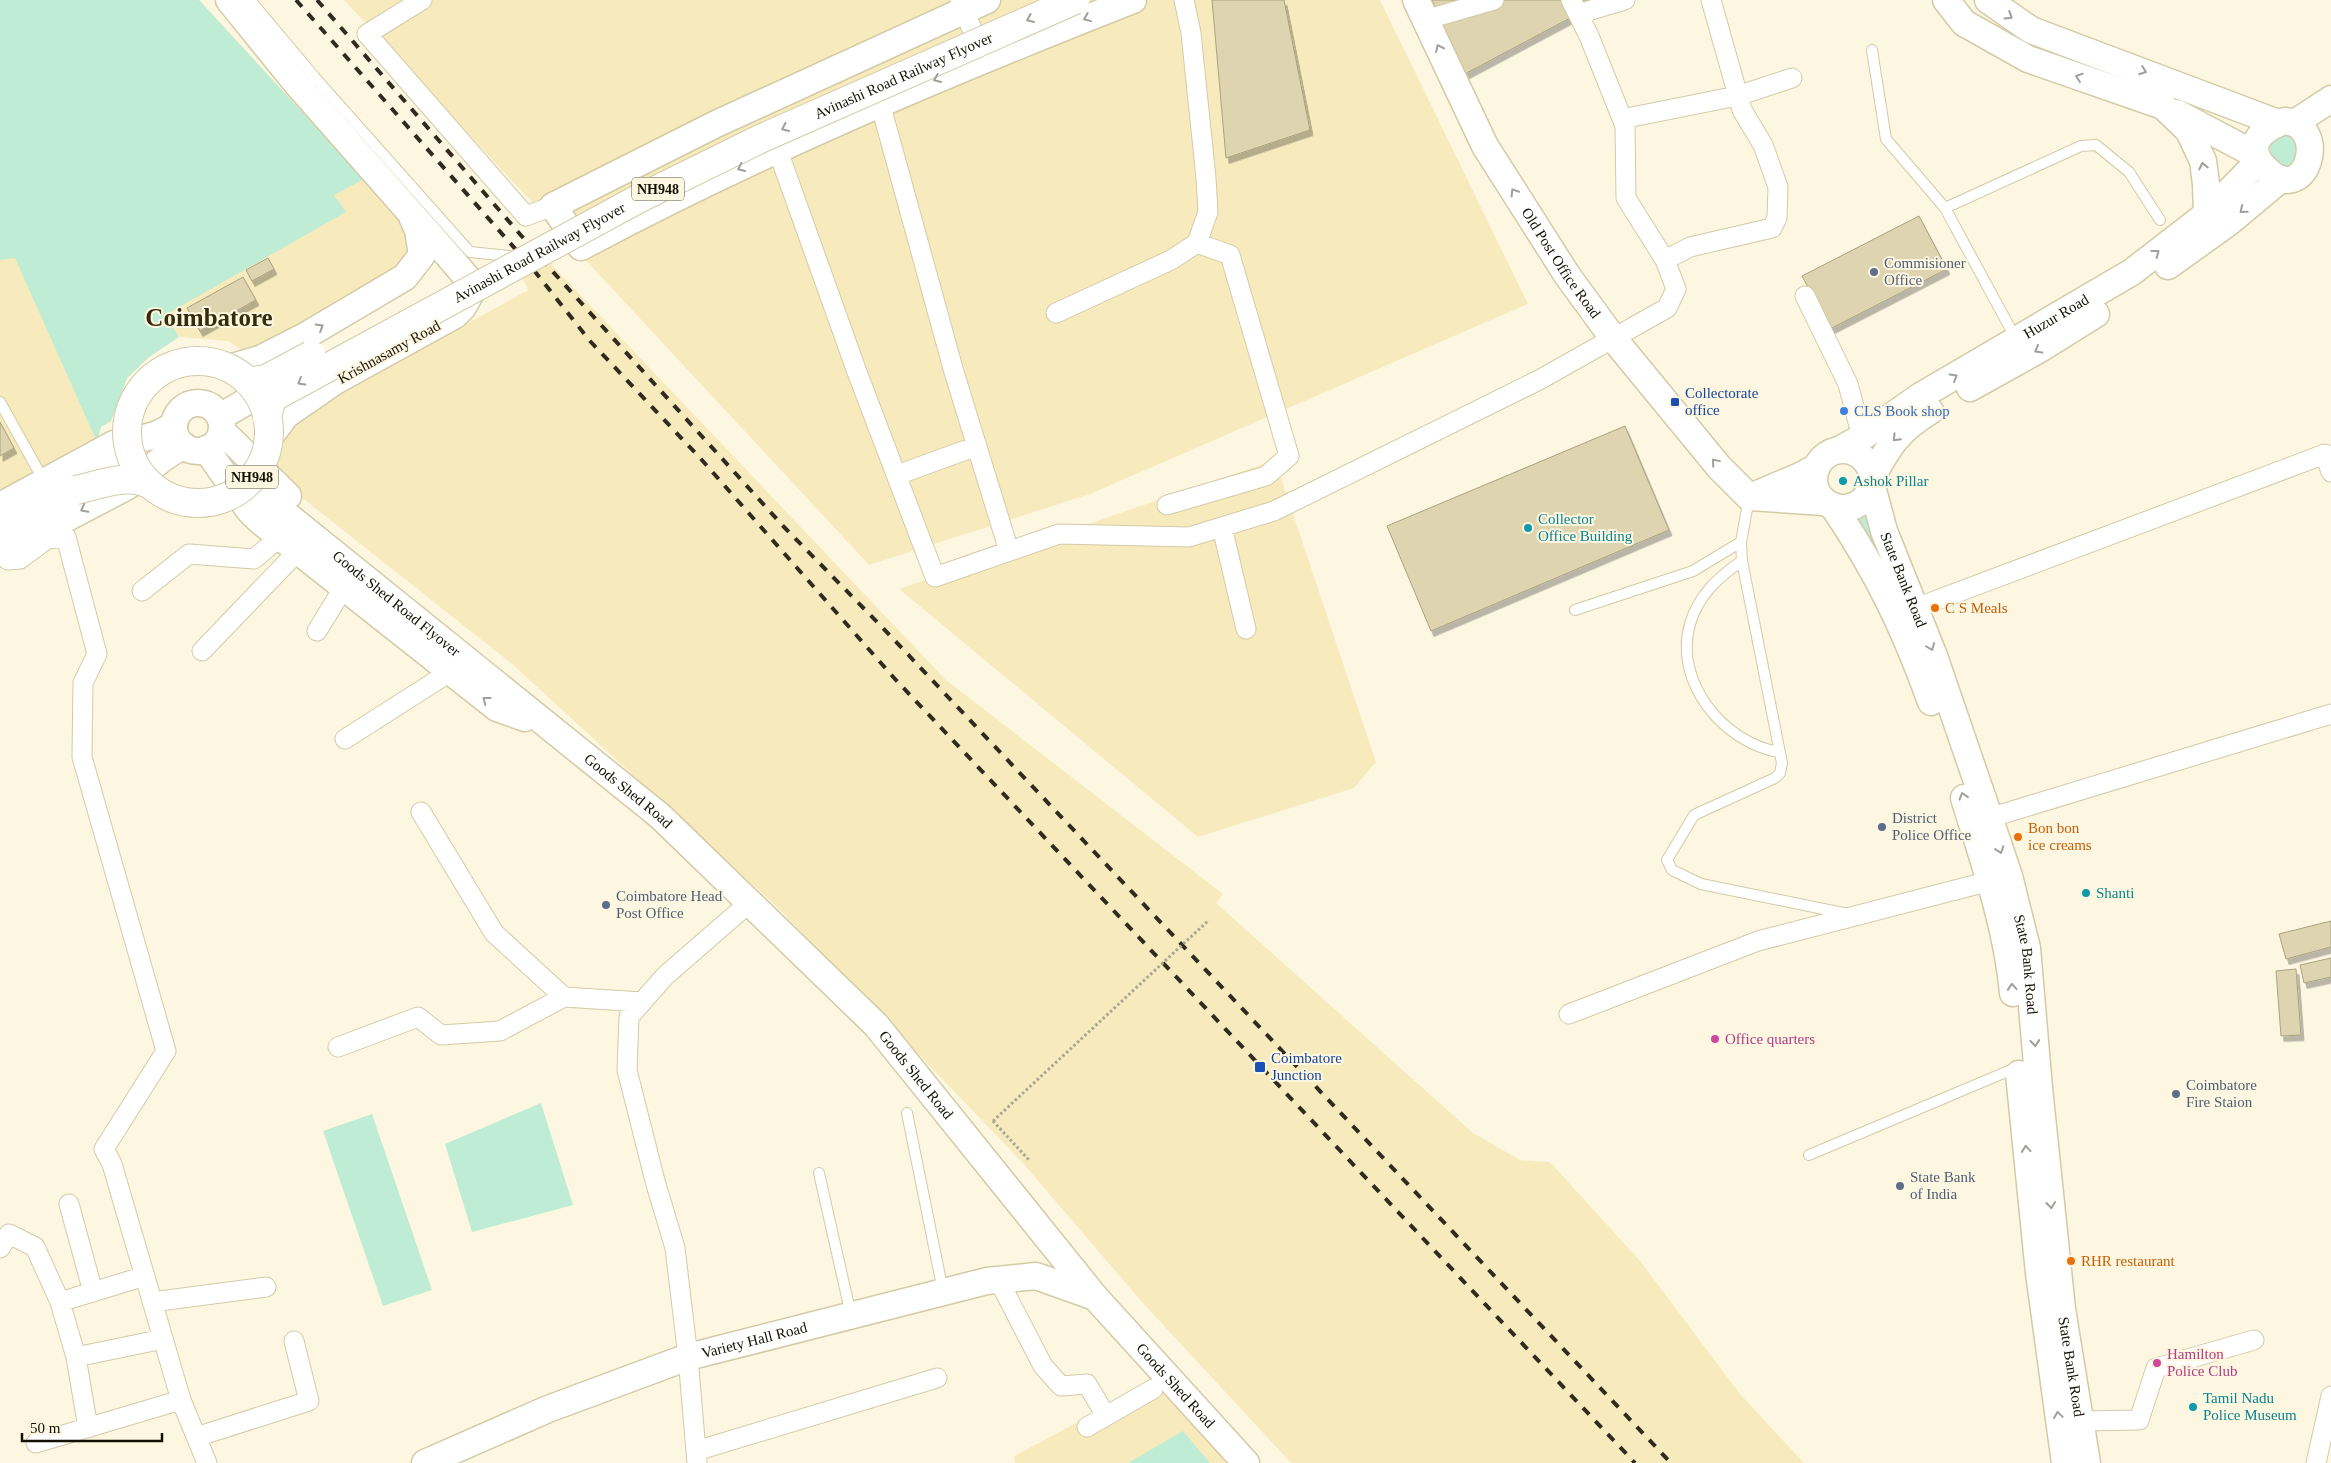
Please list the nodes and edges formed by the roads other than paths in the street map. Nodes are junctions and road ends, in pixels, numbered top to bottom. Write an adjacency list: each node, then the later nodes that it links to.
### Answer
1 (229, 0): 34 (main road, Krishnasamy Road)
2 (250, 0): 38 (lane)
3 (422, 0): 32 (street)
4 (987, 0): 16 (main road)
5 (1028, 0): 44 (highway, Avinashi Road Railway Flyover / NH948, bridge)
6 (1075, 0): 44 (highway, Avinashi Road Railway Flyover / NH948, one-way to 44, bridge)
7 (1133, 0): 19 (main road, one-way to 19)
8 (1184, 0): 37 (street)
9 (1494, 0): 15 (street)
10 (1625, 0): 14 (street)
11 (1710, 0): 21 (street)
12 (1946, 0): 24 (main road, one-way to 12)
13 (1988, 0): 26 (main road, one-way to 26)
14 (1574, 7): 25 (street)
15 (1420, 10): 42 (main road, Old Post Office Road, one-way to 15)
16 (965, 14): 17 (main road); 19 (street); 32 (main road)
17 (943, 46)
18 (1872, 50): 33 (lane)
19 (984, 59): 23 (main road, one-way to 23)
20 (1792, 78): 21 (street)
21 (1737, 96): 25 (street); 39 (street)
22 (2329, 101): 26 (main road); 27 (main road)
23 (880, 104): 28 (main road); 48 (street)
24 (2163, 106): 29 (main road); 35 (main road, one-way to 24)
25 (1622, 119): 39 (street)
26 (2287, 122): 29 (main road); 30 (main road)
27 (2331, 141)
28 (778, 151): 32 (main road, one-way to 32); 53 (street)
29 (2257, 158): 31 (main road); 35 (main road, Huzur Road)
30 (2322, 163): 31 (main road)
31 (2281, 179): 54 (main road, Huzur Road, one-way to 54)
32 (553, 206)
33 (1945, 208): 36 (lane); 43 (lane)
34 (408, 210): 44 (main road, Krishnasamy Road, one-way to 34); 44 (main road, Krishnasamy Road)
35 (2207, 214): 43 (main road, Huzur Road, one-way to 35)
36 (2160, 220)
37 (1197, 243): 41 (street); 61 (street)
38 (509, 256)
39 (1665, 260): 42 (street)
40 (1805, 296): 47 (street)
41 (1056, 313)
42 (1614, 338): 59 (main road, Old Post Office Road, one-way to 42); 62 (street)
43 (2016, 340): 47 (main road, Huzur Road, one-way to 43)
44 (253, 400): 46 (main road); 50 (highway, NH948, bridge); 56 (highway, NH948, bridge)
45 (0, 402): 55 (lane)
46 (201, 434): 55 (main road); 63 (main road, one-way to 63); 65 (main road); 77 (main road)
47 (1862, 437): 49 (main road, Huzur Road)
48 (976, 446): 53 (street); 66 (street)
49 (1839, 450): 51 (main road); 54 (main road)
50 (130, 453): 57 (highway, NH948, bridge); 58 (highway, NH948, bridge)
51 (1817, 466): 59 (main road); 60 (main road)
52 (2331, 472): 70 (street)
53 (896, 475): 66 (street)
54 (1872, 481): 60 (main road); 70 (main road, State Bank Road)
55 (44, 482): 63 (main road)
56 (247, 483): 57 (highway, NH948, bridge); 77 (main road, Goods Shed Road Flyover)
57 (149, 484): 58 (highway, NH948, bridge)
58 (76, 490): 63 (highway, NH948)
59 (1749, 497): 60 (main road); 64 (lane)
60 (1829, 504): 82 (main road, State Bank Road, one-way to 60)
61 (1167, 505)
62 (1222, 527): 66 (street); 72 (street)
63 (5, 532): 95 (street)
64 (1742, 542): 67 (lane); 71 (lane)
65 (289, 544): 68 (main road); 69 (street); 74 (street)
66 (1009, 551)
67 (1742, 561): 79 (lane); 79 (lane)
68 (344, 587): 73 (street); 75 (main road)
69 (142, 591)
70 (1916, 608): 81 (main road, State Bank Road, one-way to 81)
71 (1574, 610)
72 (1246, 629)
73 (317, 631)
74 (202, 651)
75 (450, 672): 77 (main road, one-way to 75); 78 (street)
76 (2331, 714): 81 (street)
77 (546, 725): 83 (main road, Goods Shed Road)
78 (345, 739)
79 (1779, 752): 84 (lane)
80 (421, 812): 85 (street)
81 (1989, 818): 114 (main road, State Bank Road, one-way to 114)
82 (1990, 881): 84 (street); 89 (main road, State Bank Road, one-way to 82)
83 (749, 903): 86 (street); 100 (main road, Goods Shed Road)
84 (1857, 916): 87 (street)
85 (564, 997): 86 (street); 88 (street)
86 (642, 1002): 108 (street)
87 (1570, 1014)
88 (338, 1047)
89 (2019, 1067): 91 (lane); 124 (main road, State Bank Road, one-way to 89)
90 (907, 1113): 99 (lane)
91 (1809, 1155)
92 (819, 1174): 103 (lane)
93 (69, 1204): 98 (street)
94 (0, 1248): 101 (street)
95 (145, 1276): 98 (street); 102 (street)
96 (998, 1280): 99 (main road, Variety Hall Road); 100 (main road, Variety Hall Road); 113 (street)
97 (266, 1287): 102 (street)
98 (93, 1292): 101 (street)
99 (944, 1292): 103 (main road, Variety Hall Road)
100 (1094, 1297): 123 (main road, Goods Shed Road)
101 (60, 1302): 107 (street)
102 (152, 1302): 104 (street)
103 (851, 1316): 108 (main road, Variety Hall Road)
104 (163, 1338): 107 (street); 112 (street)
105 (2254, 1340): 114 (street)
106 (294, 1341): 118 (street)
107 (76, 1357): 117 (street)
108 (688, 1357): 120 (street); 122 (main road, Variety Hall Road)
109 (937, 1378): 120 (street)
110 (1153, 1389): 113 (street)
111 (2331, 1396): 115 (street)
112 (181, 1400): 117 (street); 118 (street)
113 (1106, 1416): 116 (street)
114 (2080, 1421): 125 (main road, State Bank Road)
115 (2328, 1425): 126 (street)
116 (1087, 1427)
117 (88, 1428): 119 (street)
118 (196, 1437): 121 (street)
119 (36, 1442)
120 (697, 1457)
121 (207, 1463)
122 (426, 1463)
123 (1246, 1463)
124 (2065, 1463)
125 (2087, 1463)
126 (2316, 1463)

